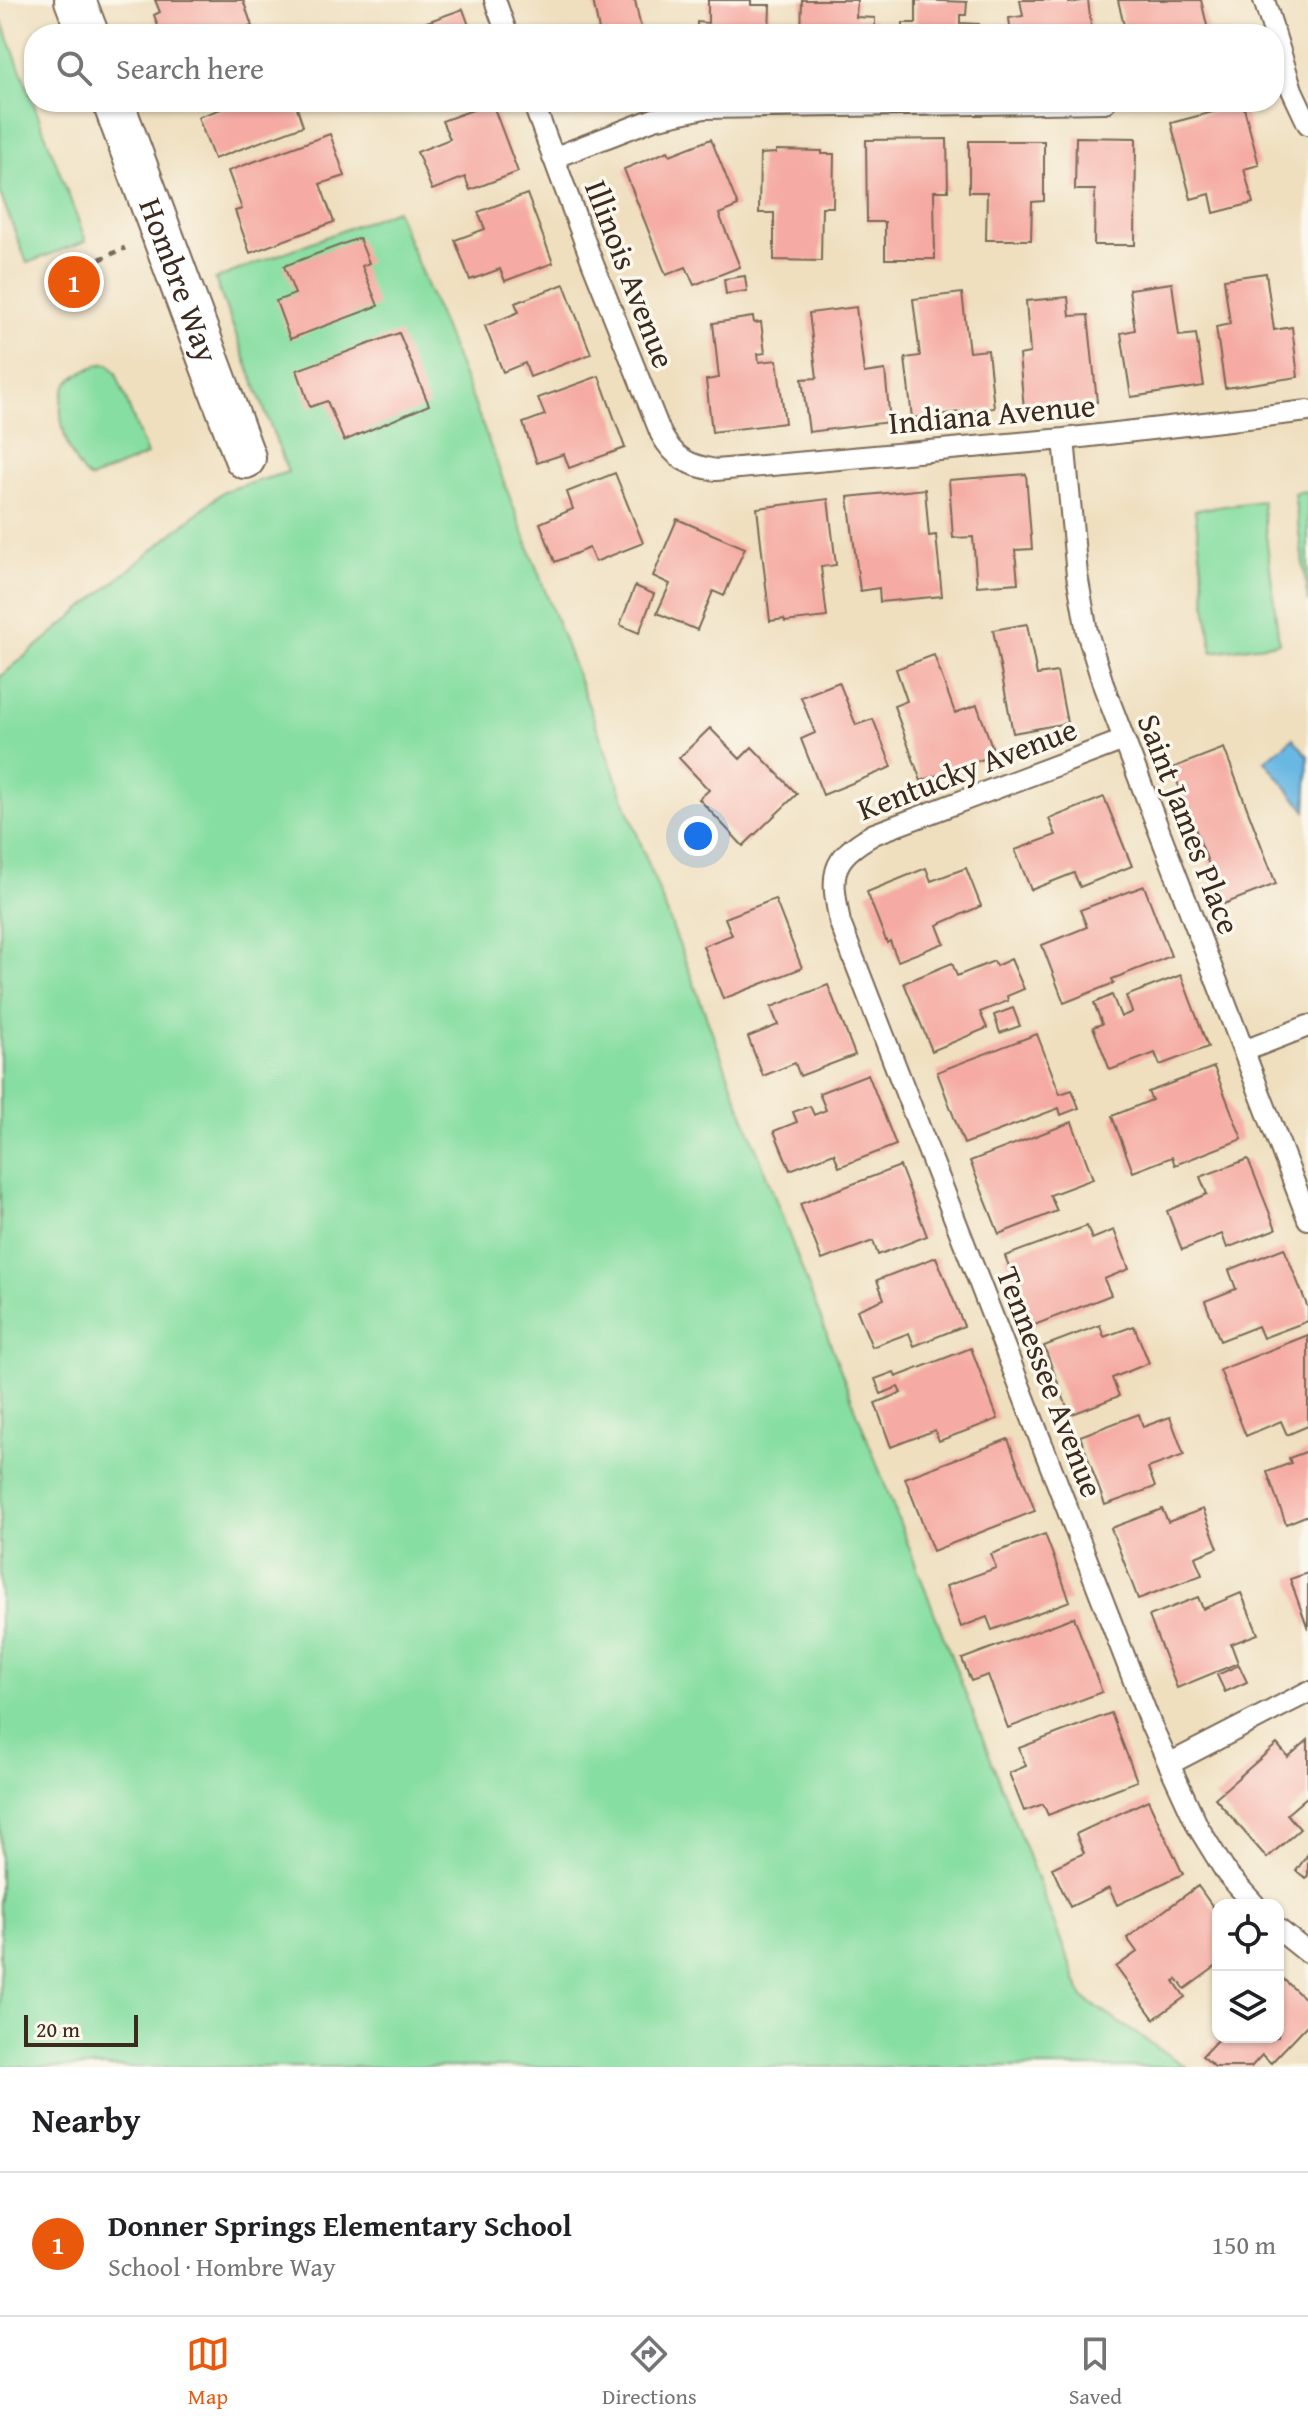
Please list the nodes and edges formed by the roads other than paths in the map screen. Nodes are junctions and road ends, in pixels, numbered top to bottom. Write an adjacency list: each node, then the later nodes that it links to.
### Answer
1 (75, 0): 4 (street)
2 (495, 0): 5 (lane)
3 (1264, 0): 6 (lane)
4 (84, 24)
5 (503, 24)
6 (1270, 24)
7 (1284, 68): 11 (lane)
8 (117, 112): 15 (street, Hombre Way)
9 (537, 112): 12 (lane, Illinois Avenue)
10 (686, 112): 12 (lane)
11 (1308, 124)
12 (553, 158): 16 (lane, Illinois Avenue)
13 (1308, 411): 14 (lane, Indiana Avenue)
14 (1064, 439): 16 (lane, Indiana Avenue); 17 (lane, Saint James Place)
15 (245, 458)
16 (683, 461)
17 (1124, 740): 18 (lane, Kentucky Avenue); 20 (lane, Saint James Place)
18 (838, 864): 23 (lane, Tennessee Avenue)
19 (1308, 1026): 20 (lane)
20 (1244, 1051): 21 (lane, Saint James Place)
21 (1308, 1219)
22 (1308, 1692): 23 (lane)
23 (1169, 1764): 24 (lane, Tennessee Avenue)
24 (1250, 1899)
25 (1284, 1934): 26 (lane)
26 (1308, 1953)

